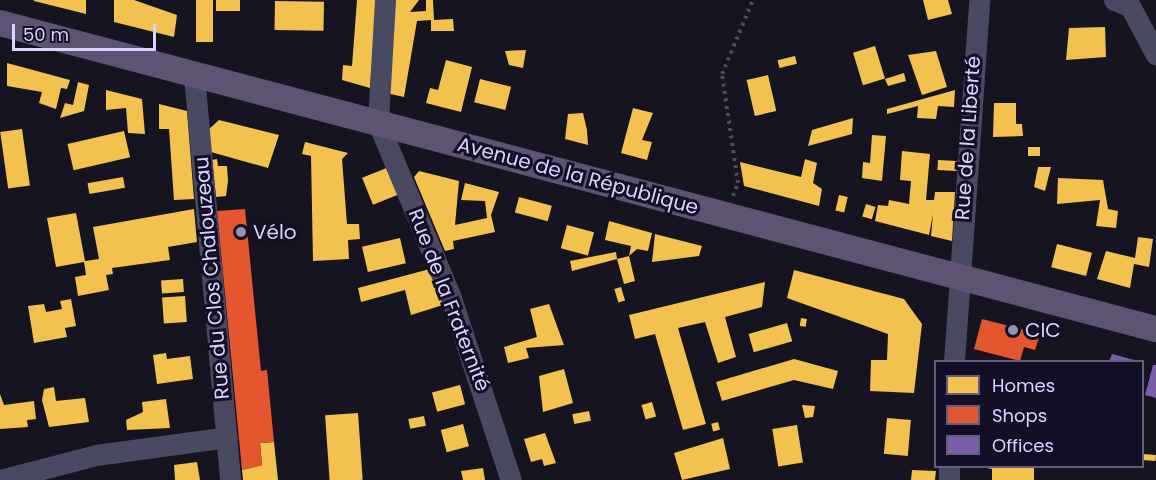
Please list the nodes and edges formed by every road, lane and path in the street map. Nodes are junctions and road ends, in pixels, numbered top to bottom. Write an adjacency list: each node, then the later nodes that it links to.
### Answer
1 (385, 0): 9 (street)
2 (753, 0): 10 (path)
3 (979, 0): 4 (street); 11 (street, Rue de la Liberté)
4 (993, 0)
5 (1114, 0): 7 (street)
6 (0, 23): 8 (main road, Avenue de la République)
7 (1156, 55)
8 (194, 75): 9 (main road, Avenue de la République); 14 (street, Rue du Clos Chalouzeau)
9 (378, 123): 11 (main road, Avenue de la République); 17 (street, Rue de la Fraternité)
10 (733, 196)
11 (958, 277): 12 (main road, Avenue de la République); 13 (street, Rue de la Liberté)
12 (1156, 329)
13 (954, 360)
14 (226, 437): 15 (street); 16 (street, Rue du Clos Chalouzeau)
15 (0, 480)
16 (230, 480)
17 (511, 480)

